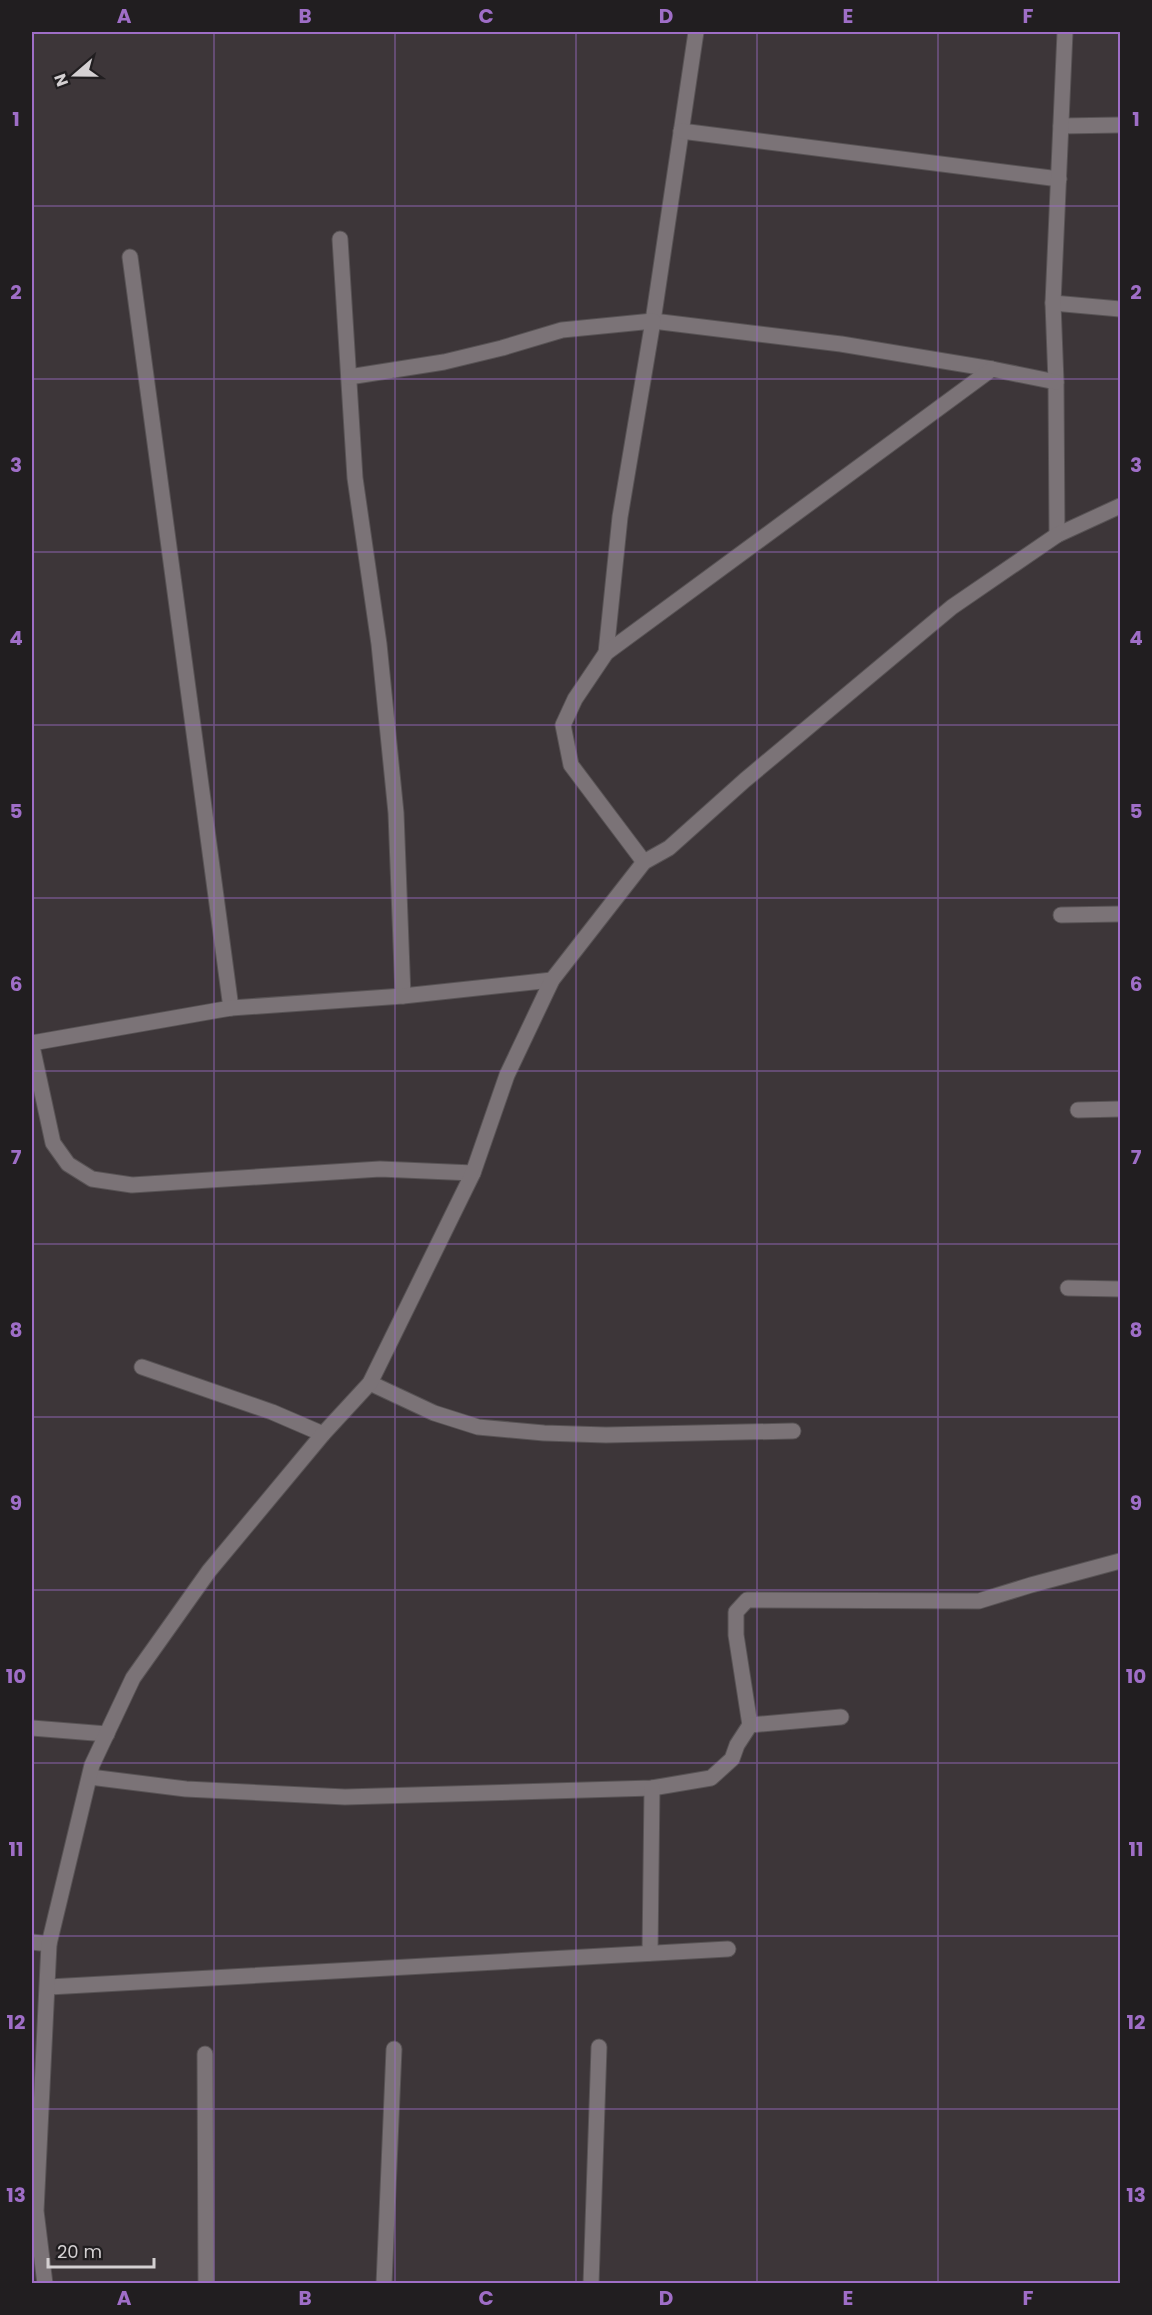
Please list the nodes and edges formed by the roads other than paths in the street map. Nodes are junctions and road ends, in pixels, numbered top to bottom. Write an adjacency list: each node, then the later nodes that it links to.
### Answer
1 (696, 32): 5 (street)
2 (1065, 32): 4 (street)
3 (1120, 125): 4 (street)
4 (1061, 126): 6 (street)
5 (681, 130): 6 (street); 11 (street)
6 (1059, 179): 9 (street)
7 (340, 239): 13 (street)
8 (130, 257): 23 (street)
9 (1053, 303): 10 (street); 14 (street)
10 (1120, 309)
11 (652, 321): 12 (street); 13 (street); 17 (street)
12 (992, 369): 14 (street); 17 (street)
13 (349, 377): 22 (street)
14 (1056, 382): 16 (street)
15 (1120, 506): 16 (street)
16 (1057, 535): 18 (street)
17 (606, 652): 18 (street)
18 (644, 862): 21 (street)
19 (1120, 914): 20 (street)
20 (1061, 915)
21 (552, 980): 22 (street); 27 (street)
22 (403, 996): 23 (street)
23 (231, 1008): 24 (street)
24 (32, 1045): 27 (street)
25 (1120, 1109): 26 (street)
26 (1078, 1110)
27 (473, 1173): 31 (street)
28 (1068, 1288): 29 (street)
29 (1120, 1290)
30 (142, 1367): 33 (street)
31 (370, 1383): 32 (street); 33 (street)
32 (793, 1431)
33 (323, 1434): 38 (street)
34 (1120, 1561): 36 (street)
35 (841, 1717): 36 (street)
36 (750, 1725): 40 (street)
37 (32, 1728): 38 (street)
38 (107, 1734): 39 (street)
39 (90, 1777): 40 (street); 42 (street)
40 (652, 1788): 44 (street)
41 (32, 1942): 42 (street)
42 (50, 1944): 45 (street)
43 (728, 1949): 44 (street)
44 (650, 1953): 45 (street)
45 (49, 1987): 49 (street)
46 (599, 2047): 54 (street)
47 (394, 2049): 53 (street)
48 (205, 2054): 52 (street)
49 (36, 2115): 50 (street)
50 (34, 2211): 51 (street)
51 (45, 2283)
52 (206, 2283)
53 (384, 2283)
54 (591, 2283)

